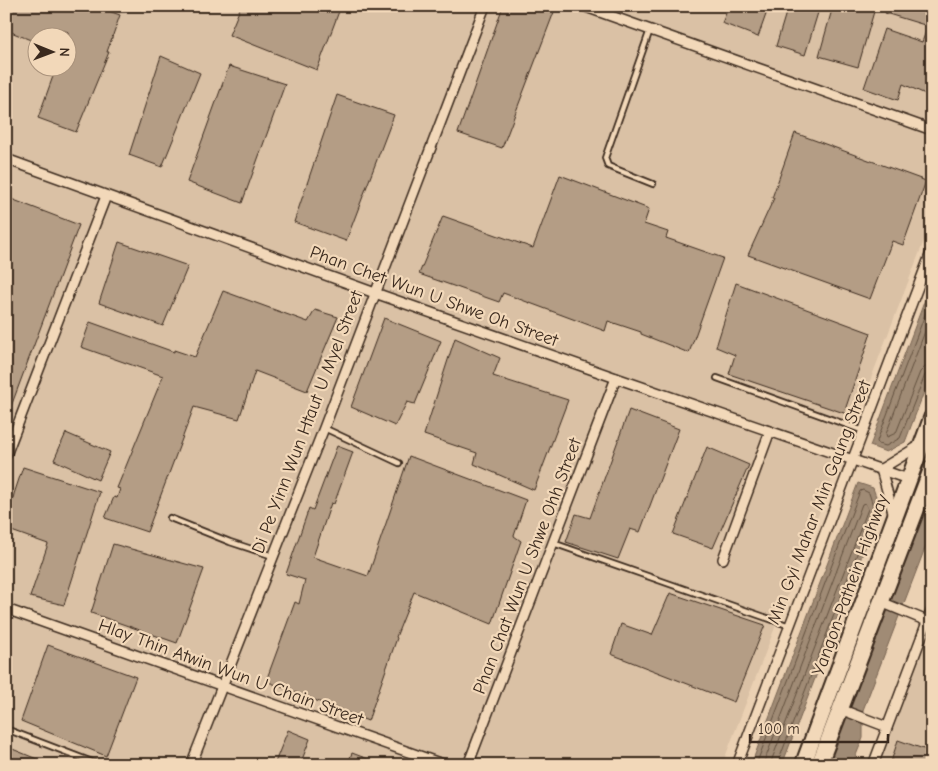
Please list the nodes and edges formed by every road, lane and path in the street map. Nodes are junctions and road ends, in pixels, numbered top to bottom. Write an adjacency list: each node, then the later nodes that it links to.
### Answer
1 (485, 6): 9 (street, Di Pe Yinn Wun Htaut U Myel Street)
2 (583, 6): 3 (street)
3 (650, 30): 4 (street); 6 (lane)
4 (932, 130)
5 (6, 158): 7 (street, Phan Chet Wun U Shwe Oh Street)
6 (653, 184)
7 (106, 196): 9 (street, Phan Chet Wun U Shwe Oh Street); 17 (street)
8 (932, 250): 15 (street, Min Gyi Mahar Min Gaung Street)
9 (374, 293): 10 (street, Phan Chet Wun U Shwe Oh Street); 13 (street, Di Pe Yinn Wun Htaut U Myel Street)
10 (616, 378): 14 (street, Phan Chet Wun U Shwe Oh Street); 25 (street, Phan Chat Wun U Shwe Ohh Street)
11 (717, 378): 15 (lane)
12 (932, 417): 16 (main road, Yangon-Pathein Highway)
13 (324, 428): 19 (lane); 26 (street, Di Pe Yinn Wun Htaut U Myel Street)
14 (770, 431): 18 (street, Phan Chet Wun U Shwe Oh Street); 27 (street)
15 (864, 431): 18 (street, Min Gyi Mahar Min Gaung Street)
16 (922, 444): 21 (street); 22 (main road, Yangon-Pathein Highway)
17 (7, 449)
18 (853, 460): 21 (street, Phan Chet Wun U Shwe Oh Street); 32 (street, Min Gyi Mahar Min Gaung Street)
19 (399, 463)
20 (932, 468): 28 (main road, Yangon-Pathein Highway)
21 (881, 469): 22 (street, Phan Chet Wun U Shwe Oh Street); 24 (street)
22 (908, 479): 24 (main road, Yangon-Pathein Highway)
23 (170, 518): 26 (lane)
24 (895, 518): 42 (main road, Yangon-Pathein Highway)
25 (554, 543): 32 (lane); 40 (street, Phan Chat Wun U Shwe Ohh Street)
26 (274, 556): 33 (street, Di Pe Yinn Wun Htaut U Myel Street)
27 (723, 559)
28 (883, 602): 31 (street); 34 (main road, Yangon-Pathein Highway)
29 (6, 609): 33 (street, Hlay Thin Atwin Wun U Chain Street)
30 (932, 609): 31 (street)
31 (927, 621): 35 (street)
32 (790, 626): 41 (street, Min Gyi Mahar Min Gaung Street)
33 (223, 686): 38 (street, Di Pe Yinn Wun Htaut U Myel Street); 39 (street, Hlay Thin Atwin Wun U Chain Street)
34 (842, 710): 35 (street); 43 (main road, Yangon-Pathein Highway)
35 (887, 727): 44 (street)
36 (6, 729): 37 (lane)
37 (100, 765)
38 (191, 765)
39 (445, 765)
40 (468, 765)
41 (736, 765)
42 (803, 765)
43 (818, 765)
44 (873, 765)

